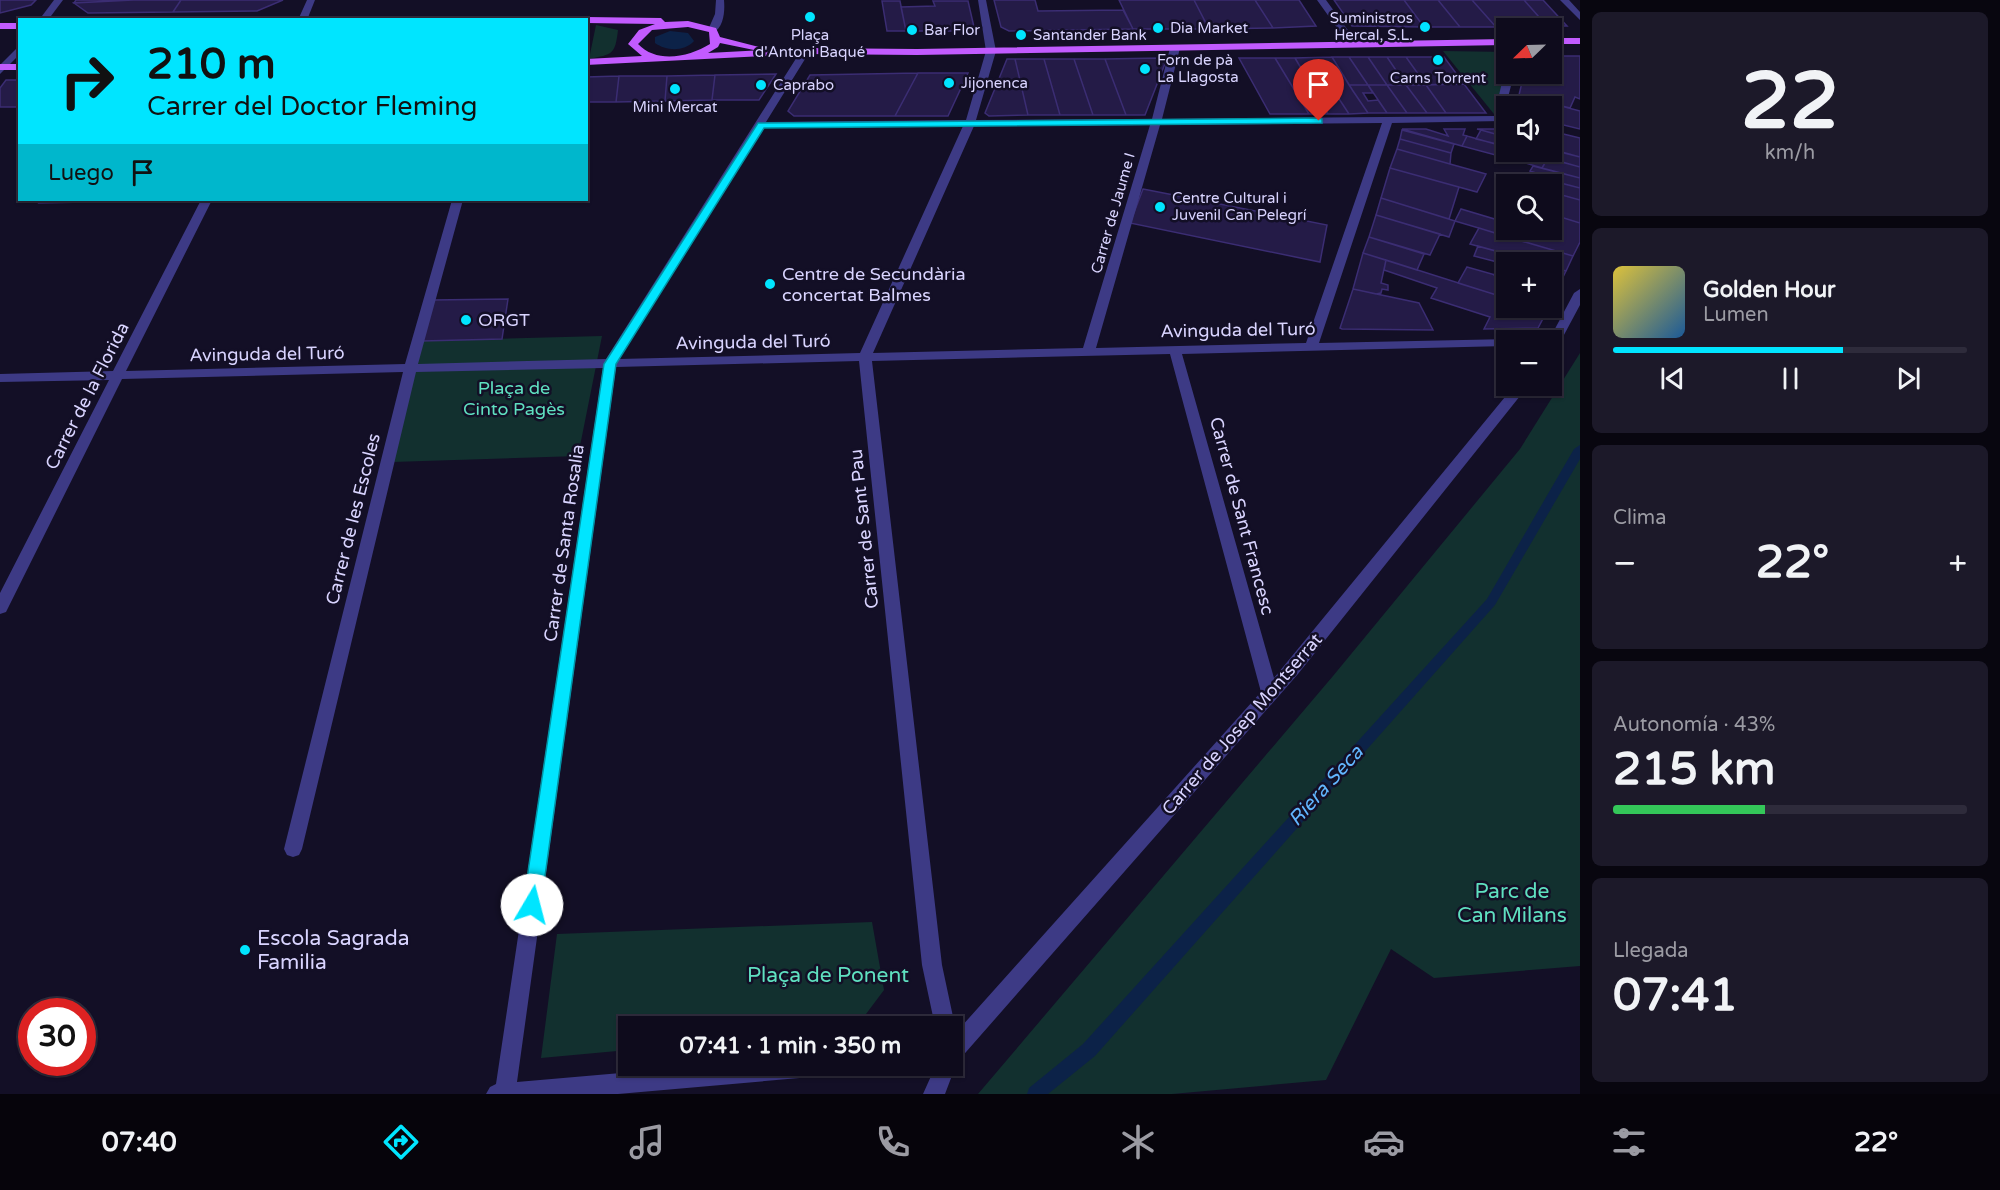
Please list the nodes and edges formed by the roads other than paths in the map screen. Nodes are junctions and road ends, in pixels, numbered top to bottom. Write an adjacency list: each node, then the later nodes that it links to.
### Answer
1 (58, 0): 8 (street)
2 (311, 0): 9 (street)
3 (720, 0): 14 (street)
4 (982, 0): 22 (street)
5 (1321, 0): 18 (street)
6 (1564, 0): 7 (street)
7 (1580, 17)
8 (44, 18)
9 (303, 18)
10 (588, 20): 11 (main road)
11 (676, 24): 14 (main road); 24 (main road)
12 (18, 26): 13 (main road)
13 (0, 27)
14 (715, 35): 21 (main road); 23 (main road)
15 (1562, 41): 16 (main road)
16 (1580, 41)
17 (1496, 42): 18 (main road)
18 (1353, 44): 19 (main road)
19 (1175, 48): 22 (main road); 30 (street, Carrer de Jaume I)
20 (18, 50): 27 (street)
21 (799, 51): 22 (main road); 23 (main road); 32 (street, Carrer de Santa Rosalia)
22 (992, 51): 31 (street)
23 (683, 57): 24 (main road)
24 (665, 59): 25 (main road)
25 (588, 62)
26 (18, 67): 27 (main road)
27 (1, 69)
28 (1507, 84): 29 (street)
29 (1388, 120): 30 (street); 38 (street)
30 (1156, 122): 31 (street); 40 (street, Carrer de Jaume I)
31 (970, 123): 32 (street); 41 (street)
32 (761, 125): 42 (street, Carrer de Santa Rosalia)
33 (205, 201): 44 (street, Carrer de la Florida)
34 (457, 201): 43 (street, Carrer de les Escoles)
35 (1580, 293): 36 (street)
36 (1560, 330)
37 (1496, 342): 38 (street, Avinguda del Turó)
38 (1311, 347): 39 (street, Avinguda del Turó)
39 (1175, 350): 40 (street, Avinguda del Turó); 48 (street, Carrer de Sant Francesc)
40 (1088, 352): 41 (street, Avinguda del Turó)
41 (865, 357): 42 (street, Avinguda del Turó); 50 (street, Carrer de Sant Pau)
42 (610, 364): 43 (street, Avinguda del Turó); 54 (street, Carrer de Santa Rosalia)
43 (410, 369): 44 (street, Avinguda del Turó); 49 (street, Carrer de les Escoles)
44 (117, 376): 45 (street, Avinguda del Turó); 47 (street, Carrer de la Florida)
45 (0, 378)
46 (1513, 396): 48 (street, Carrer de Josep Montserrat)
47 (0, 608)
48 (1270, 693): 51 (street, Carrer de Josep Montserrat)
49 (293, 849)
50 (943, 1016)
51 (963, 1041)
52 (705, 1076): 54 (street)
53 (941, 1076): 56 (street)
54 (505, 1093): 55 (street)
55 (497, 1094)
56 (934, 1094)

